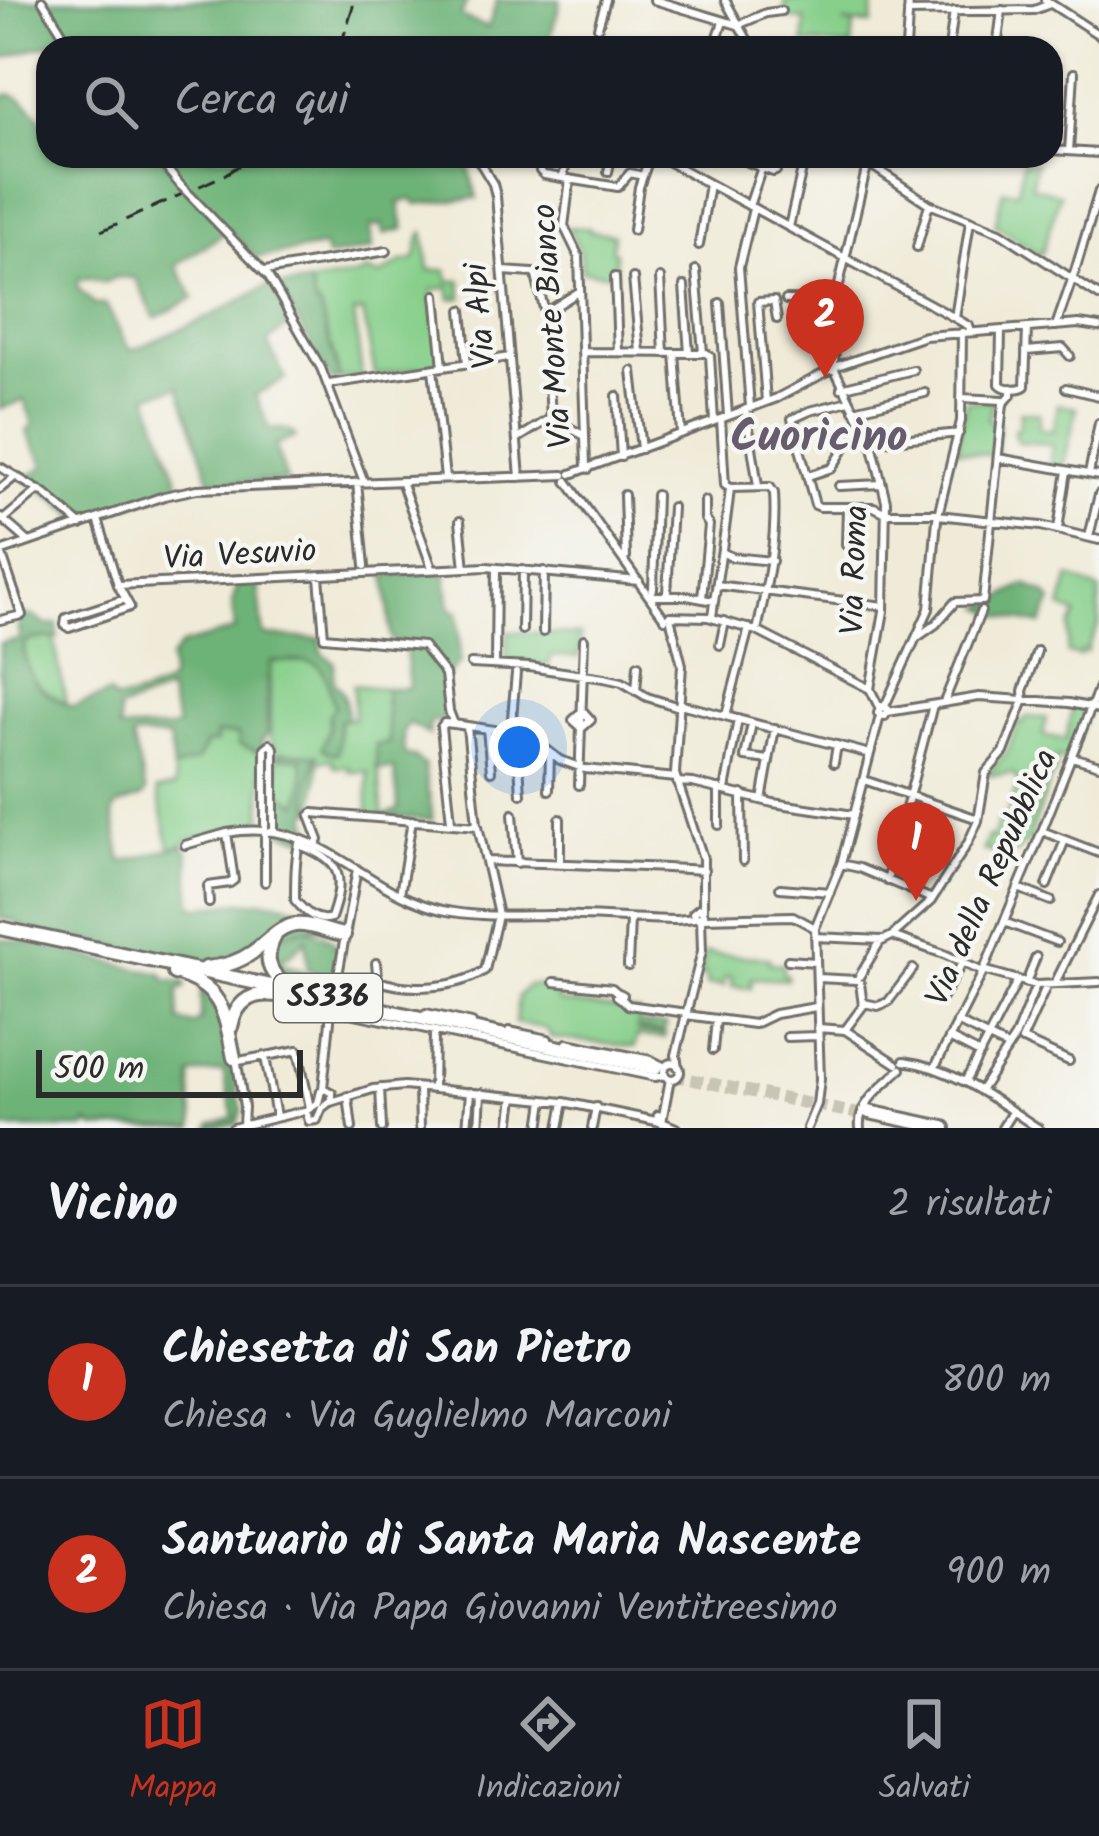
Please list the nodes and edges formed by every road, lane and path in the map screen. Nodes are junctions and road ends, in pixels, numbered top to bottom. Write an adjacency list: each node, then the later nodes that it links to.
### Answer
1 (42, 0): 15 (street)
2 (606, 0): 13 (street)
3 (654, 0): 11 (street)
4 (725, 0): 12 (street)
5 (909, 0): 10 (street)
6 (1045, 1): 8 (street); 14 (street)
7 (955, 10): 8 (street); 10 (street); 19 (street)
8 (1001, 10): 20 (street)
9 (781, 11): 12 (street)
10 (908, 12): 18 (street)
11 (723, 22): 12 (street); 16 (street)
12 (738, 25): 17 (street)
13 (598, 27)
14 (1099, 35)
15 (64, 36)
16 (718, 36)
17 (745, 36)
18 (907, 36)
19 (951, 36)
20 (998, 36)
21 (1074, 73): 23 (street)
22 (1063, 151): 23 (street)
23 (1069, 151): 24 (street)
24 (1099, 152)
25 (166, 168): 52 (street, bridge)
26 (482, 168): 53 (street, Via Alpi)
27 (540, 168): 39 (street)
28 (566, 168): 39 (street, Via Monte Bianco)
29 (609, 168): 37 (street)
30 (647, 168): 38 (street)
31 (679, 168): 40 (street)
32 (761, 168): 33 (street); 43 (street)
33 (777, 168)
34 (802, 168): 45 (street)
35 (868, 168): 50 (street)
36 (881, 168): 42 (street)
37 (608, 172)
38 (643, 176): 39 (street); 46 (street)
39 (566, 178): 59 (street, Via Monte Bianco)
40 (709, 184): 43 (street); 47 (street)
41 (1099, 190): 57 (street)
42 (929, 204): 44 (street); 48 (street)
43 (751, 207): 45 (street); 103 (street)
44 (970, 221): 57 (street); 69 (street)
45 (789, 227): 50 (street)
46 (633, 230)
47 (699, 245)
48 (917, 247)
49 (387, 251): 52 (street)
50 (844, 258): 63 (street); 69 (street)
51 (696, 270): 83 (street)
52 (265, 271): 92 (street)
53 (502, 271): 66 (street); 85 (street, Via Alpi)
54 (615, 277): 78 (street)
55 (633, 278): 79 (street)
56 (660, 278): 80 (street)
57 (1072, 280): 61 (street); 71 (street)
58 (684, 286): 82 (street)
59 (580, 291): 66 (street); 77 (street, Via Monte Bianco)
60 (436, 295): 87 (street)
61 (1099, 296)
62 (786, 299): 63 (street)
63 (838, 301): 68 (street)
64 (720, 303): 106 (street)
65 (462, 310): 86 (street)
66 (545, 313): 105 (street)
67 (794, 315): 68 (street)
68 (837, 317): 88 (street)
69 (955, 318): 75 (street)
70 (777, 319): 102 (street)
71 (1056, 326): 72 (street); 73 (street)
72 (1099, 327)
73 (1027, 328): 74 (street); 76 (street)
74 (1001, 330): 75 (street); 94 (street)
75 (966, 332): 88 (street); 99 (street)
76 (1026, 351): 84 (street); 94 (street)
77 (582, 352): 78 (street); 110 (street, Via Monte Bianco)
78 (618, 352): 79 (street)
79 (640, 352): 80 (street)
80 (664, 353): 81 (street)
81 (675, 353): 82 (street); 109 (street)
82 (689, 353): 83 (street)
83 (703, 353): 106 (street)
84 (1070, 356)
85 (510, 357): 86 (street); 111 (street, Via Alpi)
86 (467, 364): 87 (street)
87 (443, 367): 89 (street)
88 (835, 367): 93 (street, Via Roma); 102 (street)
89 (433, 369): 92 (street); 125 (street)
90 (913, 370): 93 (street)
91 (632, 371): 113 (street)
92 (328, 385): 127 (street)
93 (841, 388): 101 (street, Via Roma)
94 (1011, 388): 100 (street)
95 (1066, 388): 98 (street)
96 (925, 393): 104 (street)
97 (617, 395): 114 (street)
98 (1099, 396)
99 (962, 398): 100 (street); 108 (street)
100 (1003, 400): 115 (street)
101 (849, 401): 104 (street, Via Roma); 121 (street)
102 (766, 402): 103 (street)
103 (748, 408): 106 (street); 129 (street)
104 (854, 410): 112 (street, Via Roma)
105 (551, 418): 110 (street); 111 (street)
106 (721, 419): 109 (street); 131 (street)
107 (1099, 423): 119 (street)
108 (958, 433): 112 (street); 141 (street)
109 (681, 434): 113 (street)
110 (585, 436): 117 (street, Via Monte Bianco)
111 (518, 439): 123 (street, Via Alpi)
112 (870, 439): 121 (street); 128 (street, Via Roma)
113 (641, 449): 114 (street)
114 (621, 457): 117 (street)
115 (998, 458): 118 (street); 145 (street)
116 (0, 467): 120 (street)
117 (588, 469): 124 (street)
118 (1067, 471): 119 (street); 147 (street)
119 (1089, 475): 122 (street)
120 (16, 476): 132 (street); 133 (street)
121 (808, 476): 139 (street)
122 (1099, 476)
123 (520, 477): 124 (street); 125 (street)
124 (568, 478): 155 (street)
125 (445, 480): 126 (street)
126 (401, 481): 127 (street); 159 (street)
127 (360, 482): 143 (street); 158 (street)
128 (882, 484): 130 (street); 140 (street, Via Roma)
129 (758, 486): 131 (street); 154 (street)
130 (839, 486)
131 (730, 488): 153 (street)
132 (0, 489)
133 (39, 490): 142 (street); 146 (street)
134 (1099, 494): 148 (street)
135 (624, 495): 155 (street)
136 (656, 495): 170 (street)
137 (705, 501): 169 (street)
138 (672, 507): 167 (street)
139 (847, 507): 140 (street); 151 (street)
140 (886, 513): 141 (street); 172 (street, Via Roma)
141 (938, 514): 145 (street); 181 (street)
142 (2, 518): 150 (street)
143 (98, 519): 146 (street); 164 (street)
144 (460, 521): 156 (street)
145 (992, 521): 147 (street); 181 (street)
146 (81, 525): 150 (street)
147 (1058, 529): 148 (street)
148 (1089, 537): 149 (street)
149 (1099, 540)
150 (29, 542): 152 (street)
151 (846, 545)
152 (0, 552): 176 (street)
153 (723, 553): 154 (street); 165 (street)
154 (772, 560): 166 (street)
155 (626, 562): 163 (street)
156 (466, 568): 157 (street, Via Vesuvio); 159 (street, Via Vesuvio)
157 (496, 568): 160 (street, Via Vesuvio); 186 (street)
158 (365, 569): 159 (street, Via Vesuvio); 162 (street, Via Vesuvio)
159 (433, 570)
160 (523, 570): 161 (street, Via Vesuvio); 179 (street)
161 (544, 571): 163 (street, Via Vesuvio); 180 (street)
162 (319, 576): 164 (street, Via Vesuvio); 202 (street)
163 (639, 580): 170 (street)
164 (118, 585): 168 (street)
165 (716, 585): 166 (street); 171 (street)
166 (766, 592): 172 (street); 178 (street)
167 (668, 595): 169 (street); 170 (street)
168 (124, 599): 168 (street)
169 (701, 599): 171 (street)
170 (653, 600): 174 (street)
171 (714, 602): 175 (street)
172 (884, 606): 191 (street, Via Roma)
173 (981, 611): 194 (street)
174 (671, 618): 175 (street); 196 (street)
175 (712, 618): 177 (street)
176 (0, 620)
177 (725, 621): 178 (street); 183 (street)
178 (753, 629): 191 (street); 199 (street)
179 (522, 630)
180 (543, 632)
181 (917, 636): 198 (street)
182 (584, 639): 189 (street)
183 (720, 645)
184 (1037, 651): 193 (street)
185 (471, 664): 186 (street)
186 (495, 665): 189 (street)
187 (638, 665): 192 (street)
188 (516, 673): 206 (street)
189 (584, 675): 192 (street); 214 (street)
190 (1099, 687): 197 (street, Via della Repubblica)
191 (870, 688): 198 (street)
192 (636, 692): 196 (street)
193 (1024, 700): 194 (street); 197 (street); 228 (street)
194 (944, 702): 195 (street)
195 (933, 704): 198 (street); 223 (street)
196 (680, 705): 199 (street); 216 (street)
197 (1095, 708): 210 (street, Via della Repubblica)
198 (883, 710): 209 (street)
199 (727, 716): 200 (street)
200 (738, 719): 201 (street); 220 (street)
201 (752, 723): 204 (street); 211 (street)
202 (454, 724): 203 (street); 230 (street)
203 (467, 728): 205 (street); 231 (street)
204 (775, 728): 207 (street); 211 (street)
205 (487, 729): 206 (street); 215 (street)
206 (514, 731): 208 (street); 221 (street)
207 (837, 745): 209 (street); 212 (street)
208 (550, 753): 214 (street); 219 (street)
209 (870, 754): 217 (street)
210 (1072, 757): 213 (street); 233 (street, Via della Repubblica)
211 (770, 760): 224 (street)
212 (833, 763)
213 (1099, 765)
214 (580, 767): 216 (street); 218 (street)
215 (490, 771)
216 (677, 780): 220 (street); 247 (street)
217 (863, 780): 223 (street); 226 (street)
218 (579, 784)
219 (549, 790)
220 (722, 790): 222 (street); 232 (street)
221 (521, 794)
222 (742, 794): 224 (street); 242 (street)
223 (910, 796): 228 (street); 248 (street)
224 (762, 800): 226 (street)
225 (513, 814): 243 (street)
226 (854, 815): 244 (street)
227 (560, 819): 245 (street)
228 (979, 819): 256 (street)
229 (412, 820): 230 (street); 238 (street); 254 (street)
230 (451, 823): 231 (street)
231 (477, 824): 241 (street)
232 (719, 825)
233 (1042, 831): 236 (street); 252 (street, Via della Repubblica)
234 (227, 833): 235 (street); 239 (street); 258 (street)
235 (270, 833): 235 (street); 237 (street); 249 (street)
236 (1066, 840): 240 (street); 250 (street)
237 (299, 842): 237 (street); 238 (street)
238 (316, 844): 246 (street)
239 (185, 845)
240 (1099, 853)
241 (487, 861): 243 (street); 260 (street)
242 (743, 861)
243 (517, 862): 245 (street)
244 (841, 864): 248 (street); 253 (street)
245 (560, 865): 247 (street)
246 (356, 868): 254 (street); 268 (street)
247 (704, 870): 261 (street)
248 (887, 881): 256 (street)
249 (265, 882)
250 (1047, 885)
251 (780, 888): 253 (street)
252 (1018, 888): 257 (street); 263 (street, Via della Repubblica)
253 (830, 892): 265 (street)
254 (400, 894): 260 (street)
255 (1099, 896): 259 (street)
256 (932, 899): 267 (street)
257 (1051, 901)
258 (208, 903)
259 (1096, 908): 285 (street)
260 (499, 914): 262 (street); 275 (street)
261 (699, 914): 262 (street); 265 (street); 293 (street)
262 (630, 919): 277 (street)
263 (1004, 922): 270 (street); 279 (street, Via della Repubblica)
264 (0, 931): 272 (highway, SS336)
265 (815, 932): 269 (street); 274 (street)
266 (275, 935): 268 (highway); 272 (highway); 289 (highway)
267 (892, 935): 269 (street); 276 (street)
268 (343, 940): 289 (street)
269 (882, 940): 281 (street)
270 (1057, 942)
271 (1036, 957): 283 (street)
272 (133, 959): 289 (highway, SS336); 307 (highway)
273 (788, 960): 274 (street)
274 (816, 962): 280 (street)
275 (376, 963)
276 (962, 963): 279 (street); 291 (street)
277 (628, 966)
278 (913, 968): 290 (street)
279 (983, 971): 283 (street); 295 (street, Via della Repubblica)
280 (818, 978): 281 (street); 292 (street)
281 (858, 980): 290 (street)
282 (554, 982): 293 (street)
283 (1022, 982): 286 (street); 300 (street)
284 (1099, 982): 285 (street)
285 (1051, 985): 286 (street); 302 (street)
286 (1036, 986): 302 (street)
287 (306, 987): 311 (street)
288 (279, 1000): 311 (street)
289 (330, 1001): 307 (highway); 311 (highway, SS336); 318 (street)
290 (863, 1003): 296 (street)
291 (939, 1003)
292 (816, 1007): 294 (street); 297 (street)
293 (687, 1014): 294 (street); 311 (street)
294 (716, 1020): 304 (street)
295 (957, 1022): 300 (street); 301 (street, Via della Repubblica)
296 (845, 1030): 297 (street); 309 (street)
297 (817, 1032): 299 (street); 343 (street)
298 (434, 1035): 315 (street)
299 (787, 1037)
300 (988, 1037): 303 (street); 305 (street)
301 (949, 1038): 305 (street); 310 (street, Via della Repubblica)
302 (1018, 1038): 303 (street); 308 (street)
303 (1007, 1048): 316 (street)
304 (712, 1050)
305 (980, 1054): 312 (street)
306 (265, 1057): 307 (street); 327 (street); 328 (street)
307 (237, 1060): 331 (street)
308 (1069, 1061)
309 (900, 1066): 310 (street); 329 (street)
310 (935, 1066): 312 (street)
311 (665, 1070): 330 (street)
312 (965, 1082): 316 (street)
313 (380, 1088): 314 (street); 320 (street); 334 (street)
314 (419, 1088): 315 (street); 335 (street)
315 (433, 1089): 317 (street)
316 (980, 1091): 325 (street)
317 (470, 1092): 319 (street); 336 (street)
318 (328, 1094): 320 (street); 328 (street); 328 (street)
319 (481, 1094): 321 (street); 337 (street)
320 (347, 1097): 333 (street)
321 (514, 1097): 322 (street); 338 (street)
322 (544, 1100): 323 (street); 339 (street)
323 (564, 1102): 324 (street); 340 (street)
324 (596, 1107): 326 (street); 341 (street)
325 (1012, 1112): 346 (street); 347 (street)
326 (628, 1115): 330 (street); 342 (street)
327 (276, 1116): 328 (street); 331 (street)
328 (312, 1119)
329 (866, 1119): 344 (highway); 345 (highway)
330 (662, 1121)
331 (253, 1124): 332 (street)
332 (232, 1128)
333 (352, 1128)
334 (382, 1128)
335 (420, 1128)
336 (467, 1128)
337 (478, 1128)
338 (511, 1128)
339 (540, 1128)
340 (559, 1128)
341 (592, 1128)
342 (626, 1128)
343 (807, 1128)
344 (922, 1128)
345 (944, 1128)
346 (1002, 1128)
347 (1038, 1128)

